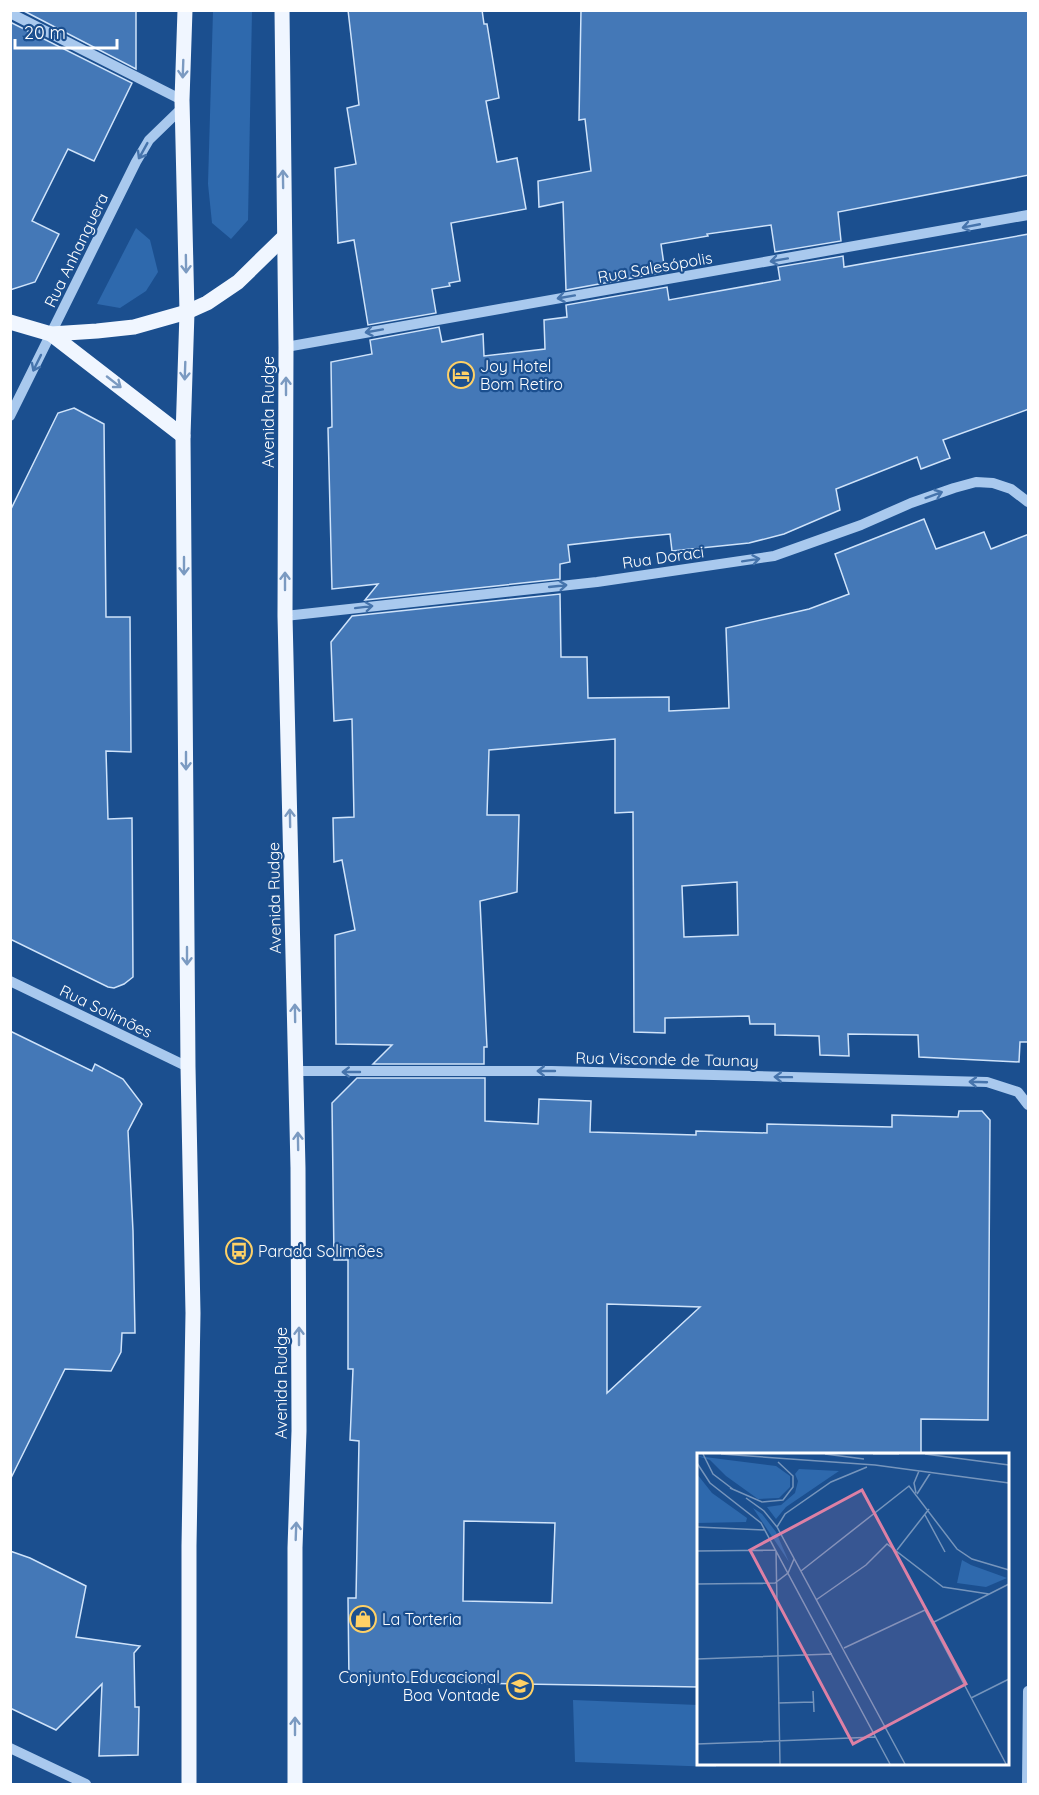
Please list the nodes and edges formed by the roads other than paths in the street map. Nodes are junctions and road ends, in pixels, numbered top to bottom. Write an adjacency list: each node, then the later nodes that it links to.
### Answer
1 (185, 10): 4 (main road, one-way to 4)
2 (282, 10): 6 (main road, Avenida Rudge, one-way to 2)
3 (10, 13): 4 (street)
4 (182, 104): 7 (main road, one-way to 7); 9 (street, Rua Anhanguera, one-way to 9)
5 (1029, 215): 10 (street, Rua Salesópolis, one-way to 10)
6 (284, 237): 7 (main road); 10 (main road, Avenida Rudge)
7 (186, 312): 9 (main road); 12 (main road, one-way to 12)
8 (10, 322): 9 (main road)
9 (51, 334): 11 (street, Rua Anhanguera, one-way to 11); 12 (main road, one-way to 12)
10 (286, 347): 14 (main road, Avenida Rudge, one-way to 10)
11 (10, 416)
12 (183, 436): 16 (main road, one-way to 16)
13 (1029, 502): 14 (street, Rua Doraci, one-way to 13)
14 (285, 616): 17 (main road, Avenida Rudge, one-way to 14)
15 (10, 981): 16 (street, Rua Solimões)
16 (188, 1067): 22 (main road)
17 (296, 1071): 18 (street, Rua Visconde de Taunay, one-way to 17); 23 (main road, Avenida Rudge, one-way to 17)
18 (1029, 1105)
19 (1029, 1692): 24 (street)
20 (10, 1748): 21 (street)
21 (86, 1785)
22 (189, 1785)
23 (295, 1785)
24 (1027, 1785)

